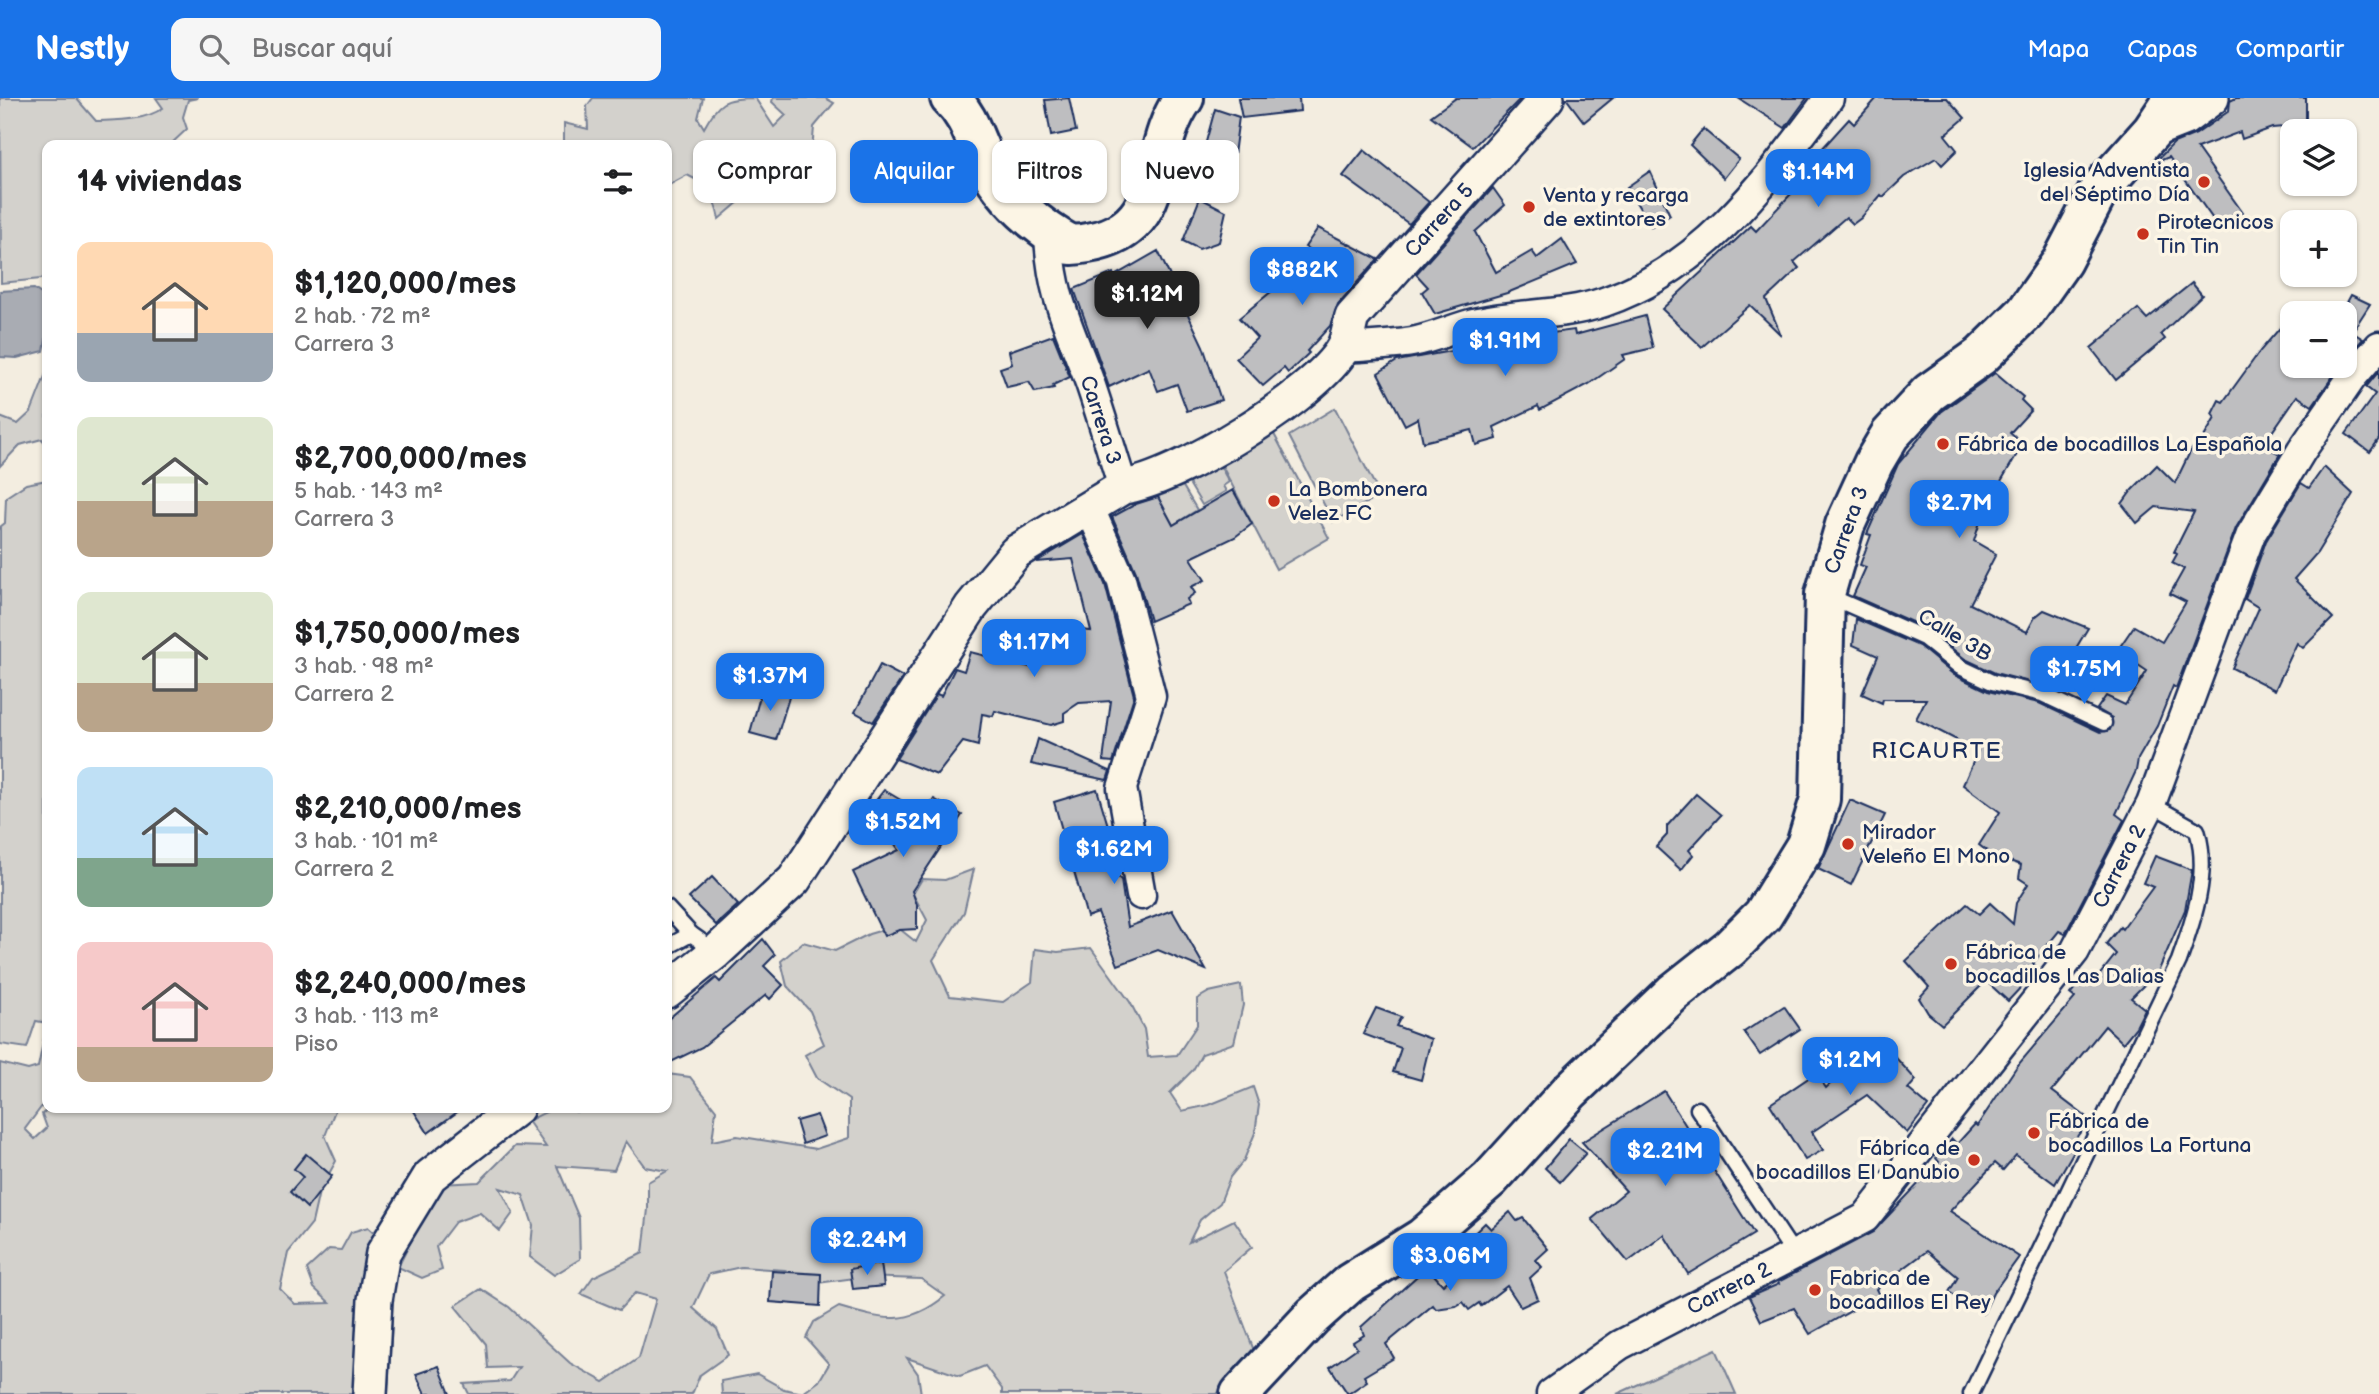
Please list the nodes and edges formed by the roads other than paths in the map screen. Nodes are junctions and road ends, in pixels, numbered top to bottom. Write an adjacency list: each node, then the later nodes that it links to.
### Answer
1 (950, 98): 8 (main road)
2 (1184, 98): 8 (main road)
3 (1547, 98): 10 (street, Carrera 5)
4 (1829, 98): 10 (street)
5 (2174, 98): 7 (main road)
6 (2212, 98): 7 (street, Carrera 3)
7 (2152, 131): 13 (main road, Carrera 3)
8 (1049, 233): 11 (street, Carrera 3)
9 (2379, 346): 15 (street, Carrera 2)
10 (1343, 348): 11 (street)
11 (1122, 487): 12 (street)
12 (1090, 509): 16 (street); 18 (street)
13 (1825, 594): 14 (lane, Calle 3B); 25 (main road, Carrera 3)
14 (2104, 723)
15 (2151, 804): 23 (street, Carrera 2); 27 (lane)
16 (1141, 895)
17 (672, 913): 18 (lane)
18 (704, 943): 19 (lane); 20 (street)
19 (672, 946)
20 (672, 985)
21 (1698, 1109): 23 (lane)
22 (511, 1113): 24 (street)
23 (1794, 1254): 26 (street, Carrera 2)
24 (370, 1394)
25 (1240, 1394)
26 (1551, 1394)
27 (1970, 1394)

